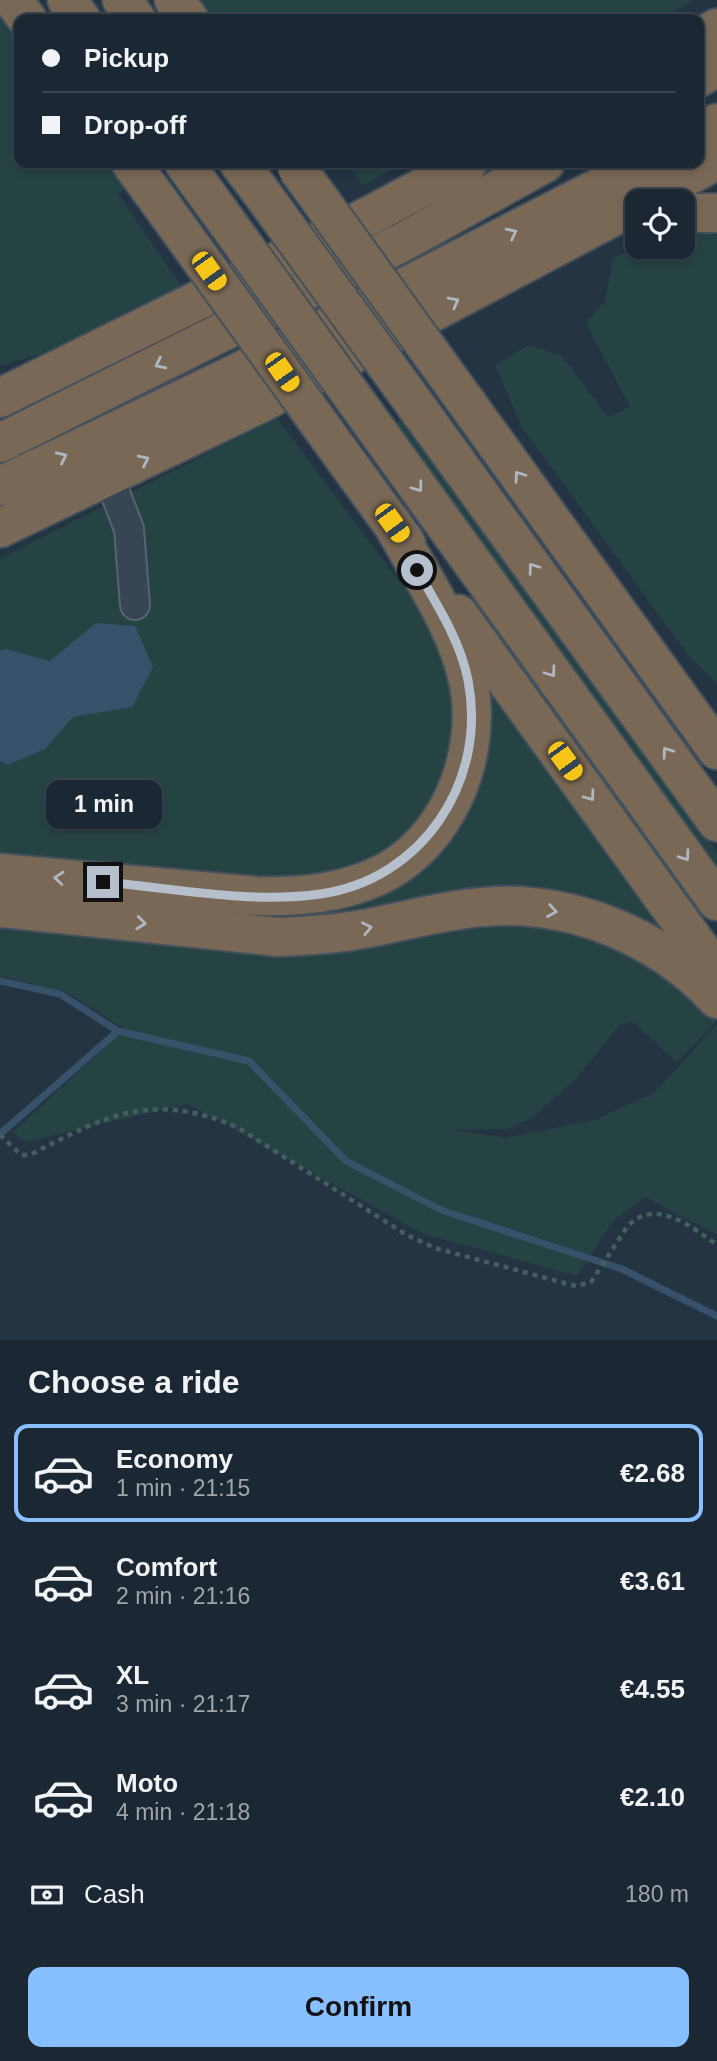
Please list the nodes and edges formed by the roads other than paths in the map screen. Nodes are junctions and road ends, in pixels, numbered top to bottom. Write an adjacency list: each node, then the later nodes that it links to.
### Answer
1 (174, 0): 2 (highway)
2 (185, 14)
3 (711, 39): 4 (highway)
4 (704, 60)
5 (135, 168): 25 (highway, bridge)
6 (188, 168): 33 (highway, one-way to 33, bridge)
7 (296, 168): 28 (highway, one-way to 7, bridge)
8 (459, 168): 19 (highway)
9 (536, 168): 22 (highway, one-way to 22)
10 (637, 168): 24 (highway, one-way to 10)
11 (702, 168): 13 (highway)
12 (248, 176): 31 (highway, one-way to 12, bridge)
13 (664, 189)
14 (625, 211): 18 (highway)
15 (695, 213): 16 (highway)
16 (717, 213)
17 (625, 224): 18 (highway)
18 (582, 234): 23 (highway, one-way to 18)
19 (139, 331): 20 (highway); 21 (highway)
20 (0, 379)
21 (0, 398)
22 (0, 443)
23 (109, 477): 26 (highway); 27 (lane)
24 (0, 486)
25 (392, 523): 32 (highway, one-way to 32); 35 (highway, one-way to 35)
26 (5, 527)
27 (135, 605)
28 (616, 611): 29 (highway); 30 (highway)
29 (717, 715)
30 (717, 750)
31 (717, 822)
32 (0, 873)
33 (717, 901)
34 (0, 908): 36 (highway, one-way to 36)
35 (717, 972)
36 (717, 999)

